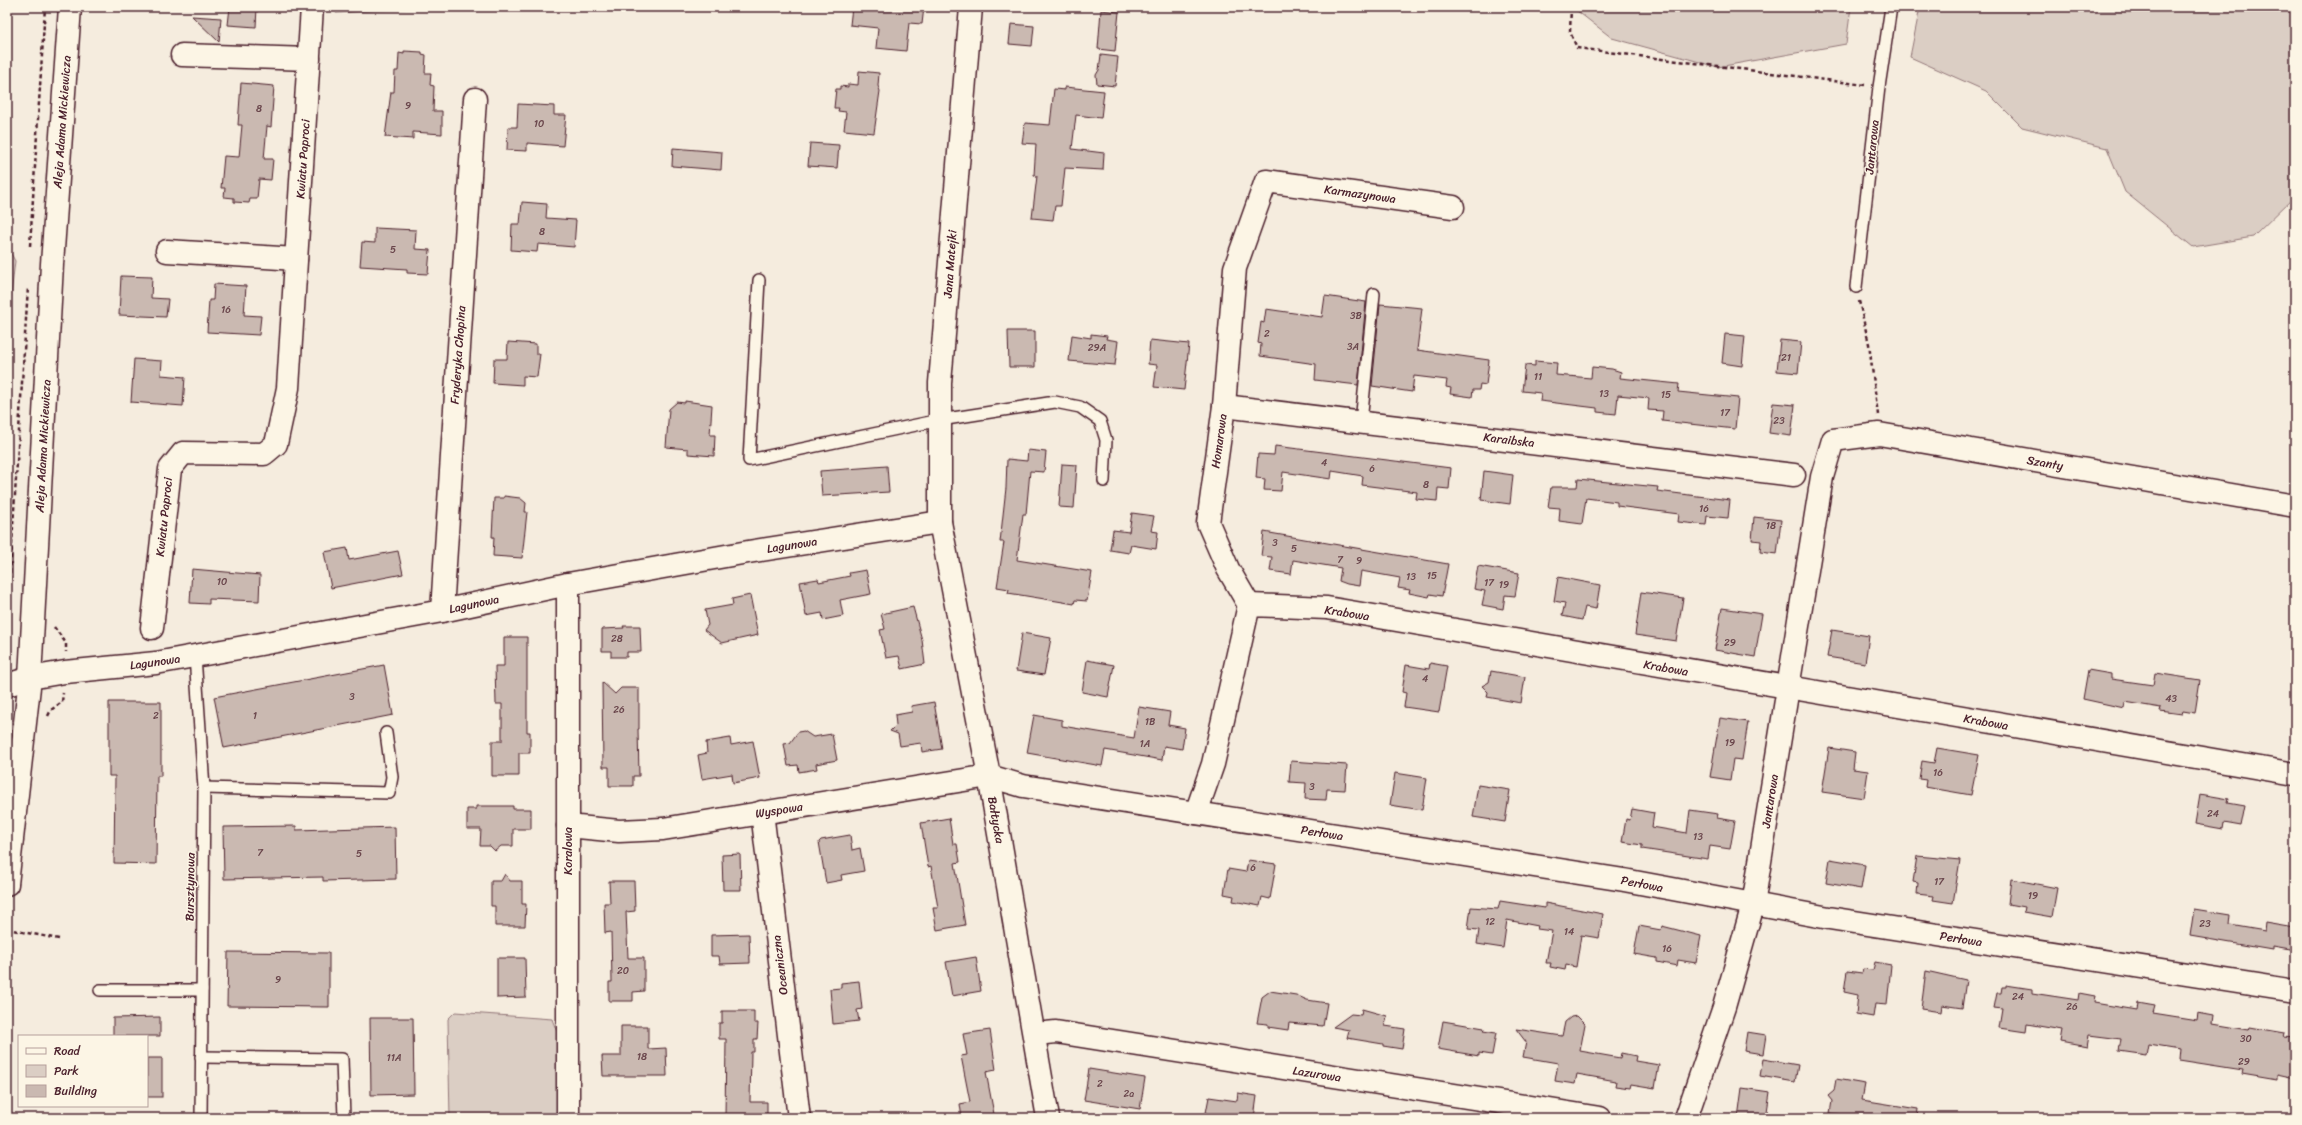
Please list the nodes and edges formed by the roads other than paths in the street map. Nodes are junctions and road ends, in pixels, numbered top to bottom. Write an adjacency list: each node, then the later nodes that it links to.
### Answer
1 (70, 7): 28 (street, Aleja Adama Mickiewicza)
2 (312, 7): 6 (street, Kwiatu Paproci)
3 (971, 7): 16 (street, Jana Matejki)
4 (1891, 7): 13 (lane, Jantarowa)
5 (182, 54): 6 (street)
6 (309, 59): 11 (street, Kwiatu Paproci)
7 (475, 99): 25 (street, Fryderyka Chopina)
8 (1266, 181): 9 (street, Karmazynowa); 15 (street, Homarowa)
9 (1453, 207)
10 (167, 251): 11 (street)
11 (296, 259): 26 (street, Kwiatu Paproci)
12 (759, 280): 16 (lane)
13 (1856, 287)
14 (1374, 294): 17 (lane)
15 (1224, 406): 17 (street, Karaibska); 24 (street, Homarowa)
16 (940, 420): 20 (lane); 22 (street, Jana Matejki)
17 (1361, 422): 18 (street, Karaibska)
18 (1794, 476)
19 (1822, 477): 21 (street, Szanty); 30 (street, Jantarowa)
20 (1104, 481)
21 (2295, 506)
22 (940, 522): 23 (street, Lagunowa); 33 (street, Bałtycka)
23 (568, 584): 25 (street, Lagunowa); 37 (street, Koralowa)
24 (1249, 605): 30 (street, Krabowa); 36 (street)
25 (442, 611): 27 (street, Lagunowa)
26 (152, 628)
27 (195, 656): 28 (street, Lagunowa); 34 (lane, Bursztynowa)
28 (30, 678): 29 (street, Lagunowa); 38 (street, Aleja Adama Mickiewicza)
29 (7, 685)
30 (1789, 689): 32 (street, Krabowa); 39 (street, Jantarowa)
31 (386, 733): 34 (lane)
32 (2295, 774)
33 (989, 776): 35 (street, Wyspowa); 36 (street, Perłowa); 43 (street, Bałtycka)
34 (204, 788): 41 (lane, Bursztynowa)
35 (762, 812): 37 (street, Wyspowa); 48 (street, Oceaniczna)
36 (1196, 813): 39 (street, Perłowa)
37 (568, 826): 47 (street, Koralowa)
38 (7, 884)
39 (1753, 905): 42 (street, Perłowa); 51 (street, Jantarowa)
40 (100, 990): 41 (lane)
41 (202, 990): 44 (lane, Bursztynowa)
42 (2295, 991)
43 (1035, 1034): 49 (street, Bałtycka); 50 (street, Lazurowa)
44 (201, 1057): 45 (lane, Bursztynowa); 46 (lane)
45 (201, 1118)
46 (344, 1118)
47 (568, 1118)
48 (799, 1118)
49 (1048, 1118)
50 (1600, 1118)
51 (1686, 1118)

